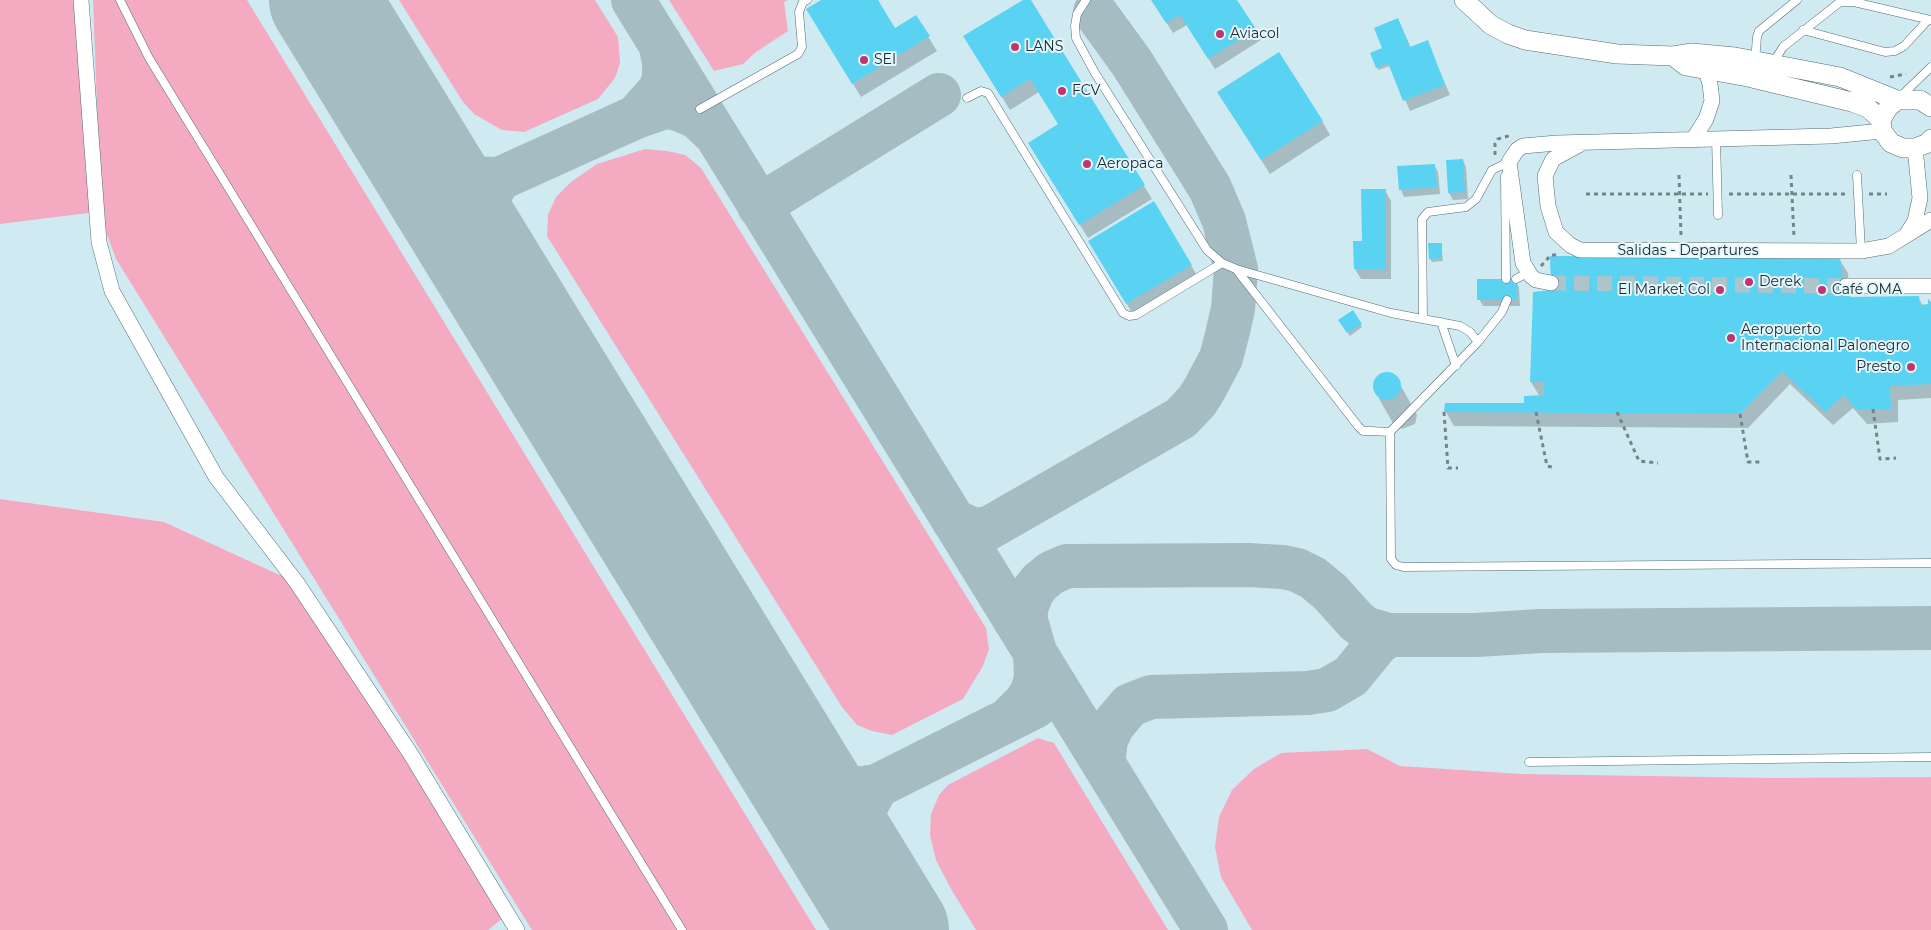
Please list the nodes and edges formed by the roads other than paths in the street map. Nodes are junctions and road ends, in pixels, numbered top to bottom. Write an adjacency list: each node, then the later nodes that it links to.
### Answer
1 (81, 0): 43 (street)
2 (120, 0): 44 (lane)
3 (807, 0): 16 (lane)
4 (1086, 0): 28 (lane)
5 (1464, 0): 9 (street)
6 (1797, 0): 10 (lane)
7 (1930, 20): 8 (lane); 8 (lane)
8 (1803, 30): 10 (lane)
9 (1673, 56): 10 (street); 12 (street)
10 (1764, 63): 14 (street)
11 (1931, 67): 14 (lane)
12 (1706, 70): 17 (street); 18 (street)
13 (967, 98): 28 (lane)
14 (1897, 100): 15 (street); 17 (street)
15 (1931, 107)
16 (700, 109)
17 (1882, 125): 19 (street); 21 (street)
18 (1694, 138): 19 (street); 20 (street)
19 (1716, 138): 24 (lane)
20 (1585, 142): 22 (street); 27 (street, Salidas - Departures)
21 (1926, 144): 26 (street)
22 (1510, 162): 30 (lane); 31 (street); 35 (lane)
23 (1857, 175): 27 (lane)
24 (1718, 215)
25 (1931, 220): 26 (street, Salidas - Departures)
26 (1904, 237): 27 (street, Salidas - Departures)
27 (1861, 251)
28 (1222, 263): 29 (lane)
29 (1236, 269): 35 (lane); 39 (lane)
30 (1506, 279)
31 (1551, 283)
32 (1845, 286): 33 (street)
33 (1931, 286)
34 (1507, 300): 37 (lane)
35 (1423, 318): 36 (lane)
36 (1441, 322): 37 (lane); 38 (lane)
37 (1478, 342): 38 (lane)
38 (1456, 366): 39 (lane)
39 (1390, 432): 40 (lane)
40 (1931, 563)
41 (1931, 757): 42 (lane)
42 (1529, 762)
43 (517, 930)
44 (682, 930)

